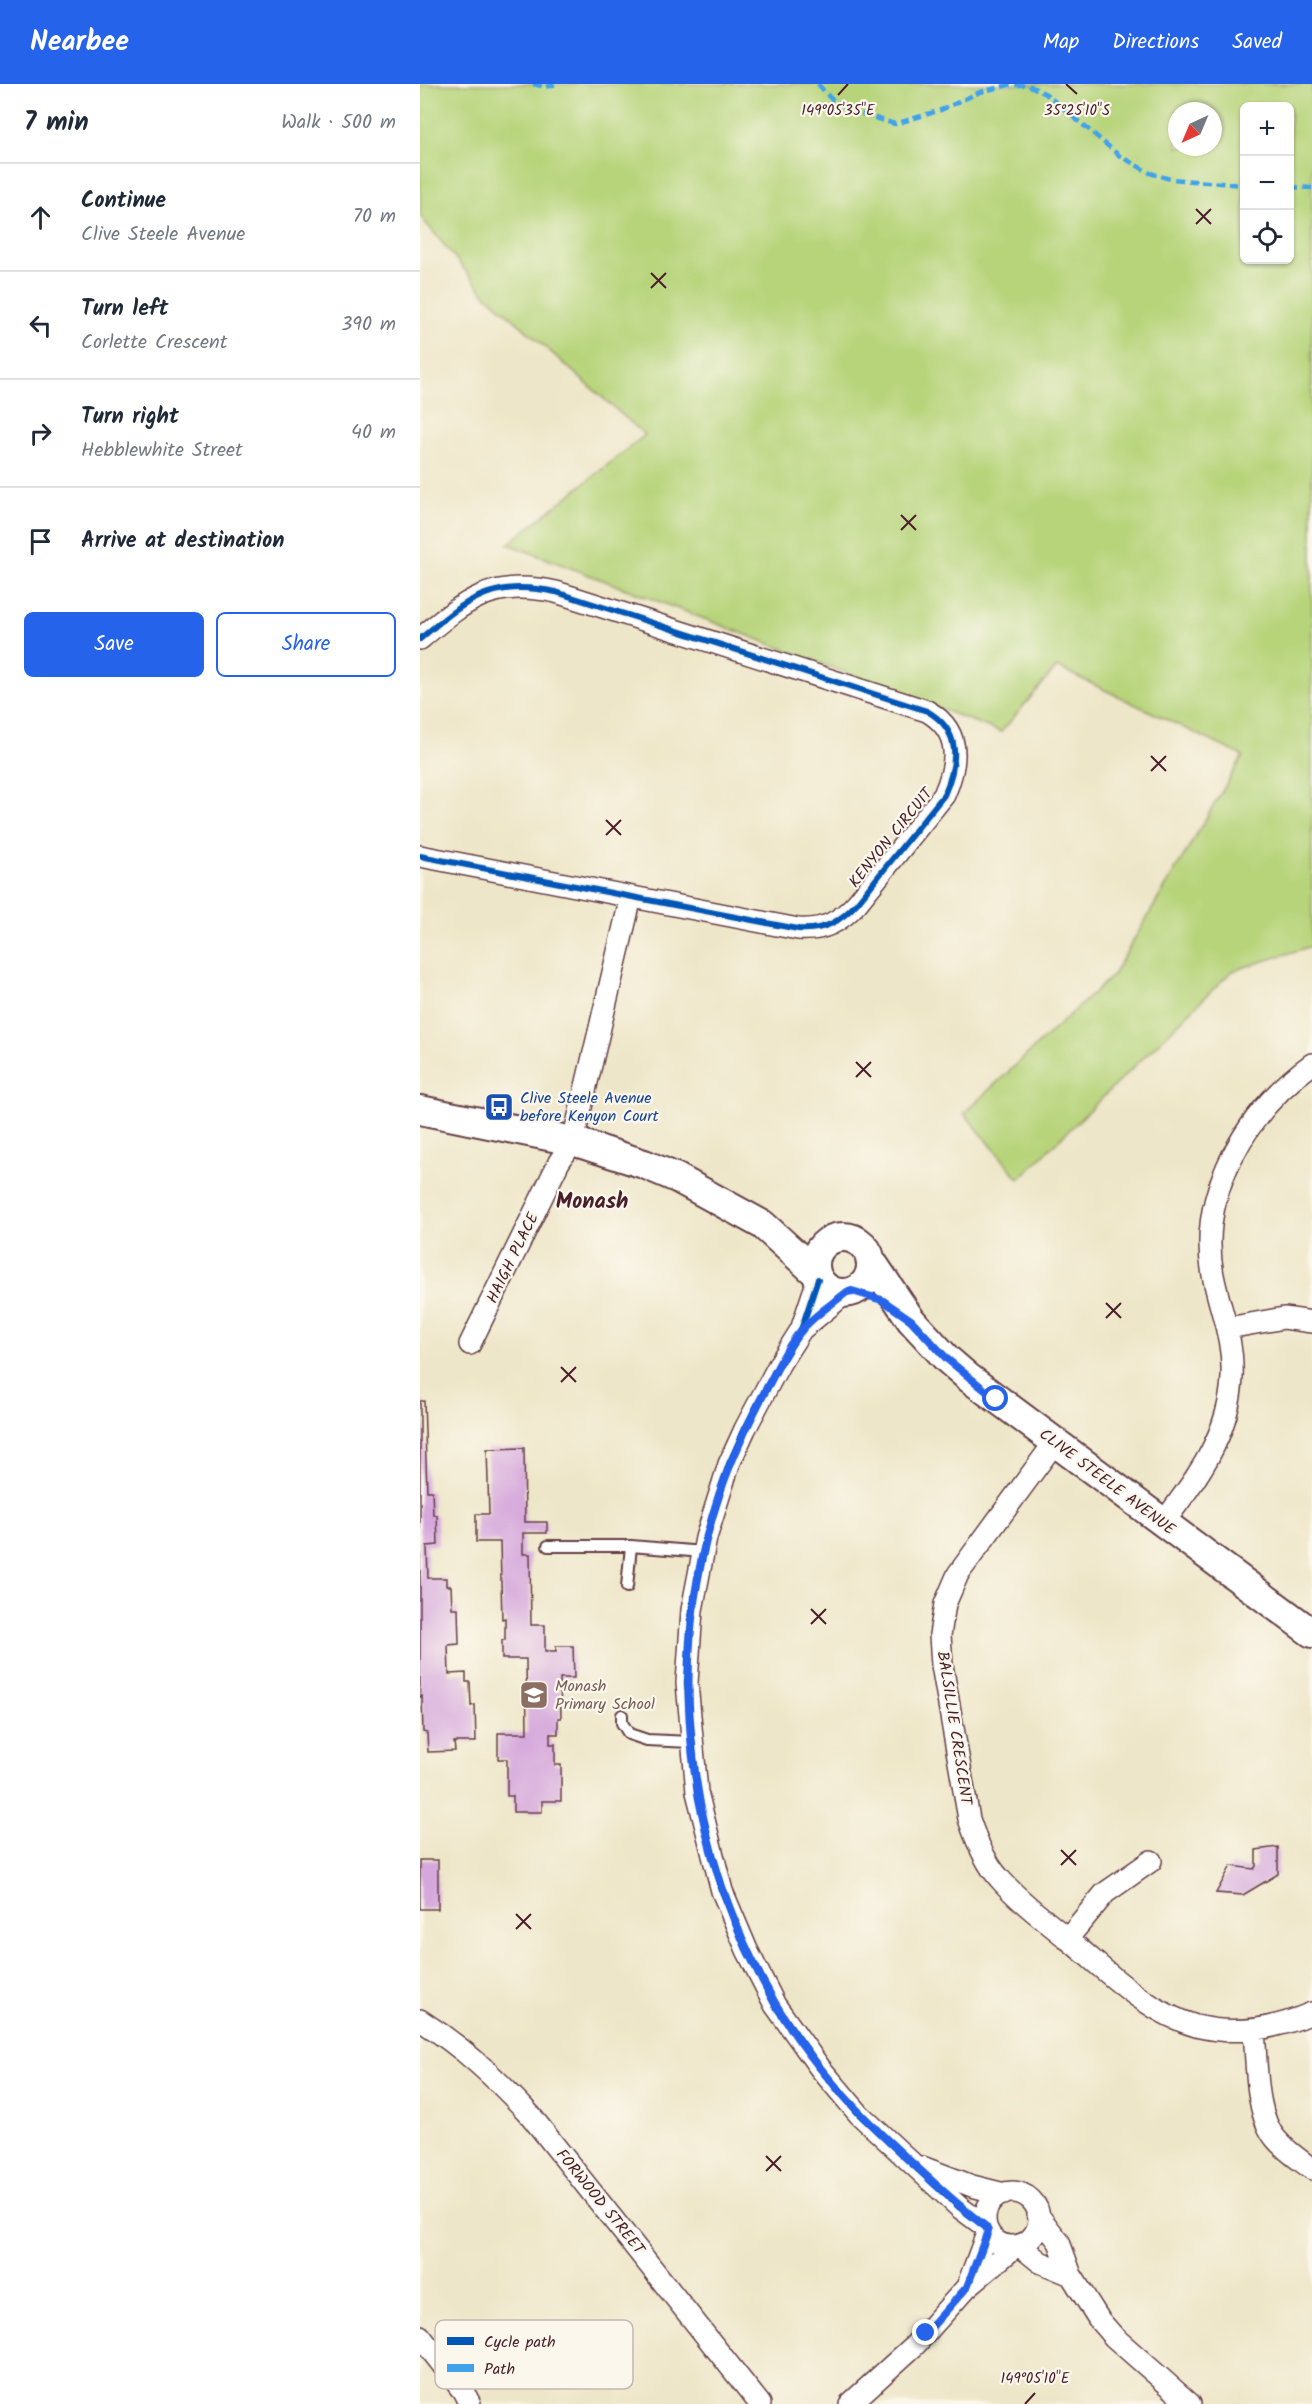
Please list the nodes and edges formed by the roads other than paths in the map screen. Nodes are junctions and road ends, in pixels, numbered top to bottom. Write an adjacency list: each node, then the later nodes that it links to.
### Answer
1 (420, 639): 3 (street, KENYON CIRCUIT)
2 (420, 856): 3 (street, KENYON CIRCUIT)
3 (631, 897): 6 (street)
4 (1312, 1064): 14 (street)
5 (420, 1110): 6 (street)
6 (573, 1141): 7 (street); 16 (street, HAIGH PLACE)
7 (764, 1225): 8 (street); 10 (street)
8 (830, 1239): 9 (street); 10 (street)
9 (870, 1259): 11 (street); 12 (street, CLIVE STEELE AVENUE)
10 (817, 1276): 11 (street); 15 (street)
11 (849, 1292): 12 (street, CLIVE STEELE AVENUE); 15 (street)
12 (911, 1320): 17 (street, CLIVE STEELE AVENUE)
13 (1312, 1322): 14 (street)
14 (1228, 1328): 18 (street)
15 (801, 1330): 21 (street)
16 (470, 1344)
17 (1054, 1442): 18 (street, CLIVE STEELE AVENUE); 27 (street, BALSILLIE CRESCENT)
18 (1164, 1523): 23 (street, CLIVE STEELE AVENUE)
19 (548, 1546): 20 (lane)
20 (631, 1546): 21 (lane); 22 (lane)
21 (703, 1552): 25 (street)
22 (627, 1587)
23 (1312, 1633)
24 (622, 1714): 25 (lane)
25 (691, 1742): 31 (street)
26 (1151, 1861): 27 (street)
27 (1067, 1939): 30 (street, BALSILLIE CRESCENT)
28 (1312, 2013): 30 (street, BALSILLIE CRESCENT)
29 (420, 2020): 44 (street, FORWOOD STREET)
30 (1254, 2031): 32 (street)
31 (913, 2164): 33 (street); 35 (street)
32 (1312, 2169)
33 (1004, 2194): 34 (street); 35 (street)
34 (1038, 2214): 36 (street); 37 (street)
35 (987, 2229): 36 (street); 38 (street)
36 (1017, 2246): 37 (street); 38 (street)
37 (1071, 2275): 42 (street)
38 (967, 2287): 45 (street)
39 (420, 2336): 40 (street)
40 (435, 2355)
41 (461, 2389): 43 (street)
42 (1176, 2400)
43 (470, 2404)
44 (760, 2404)
45 (850, 2404)

